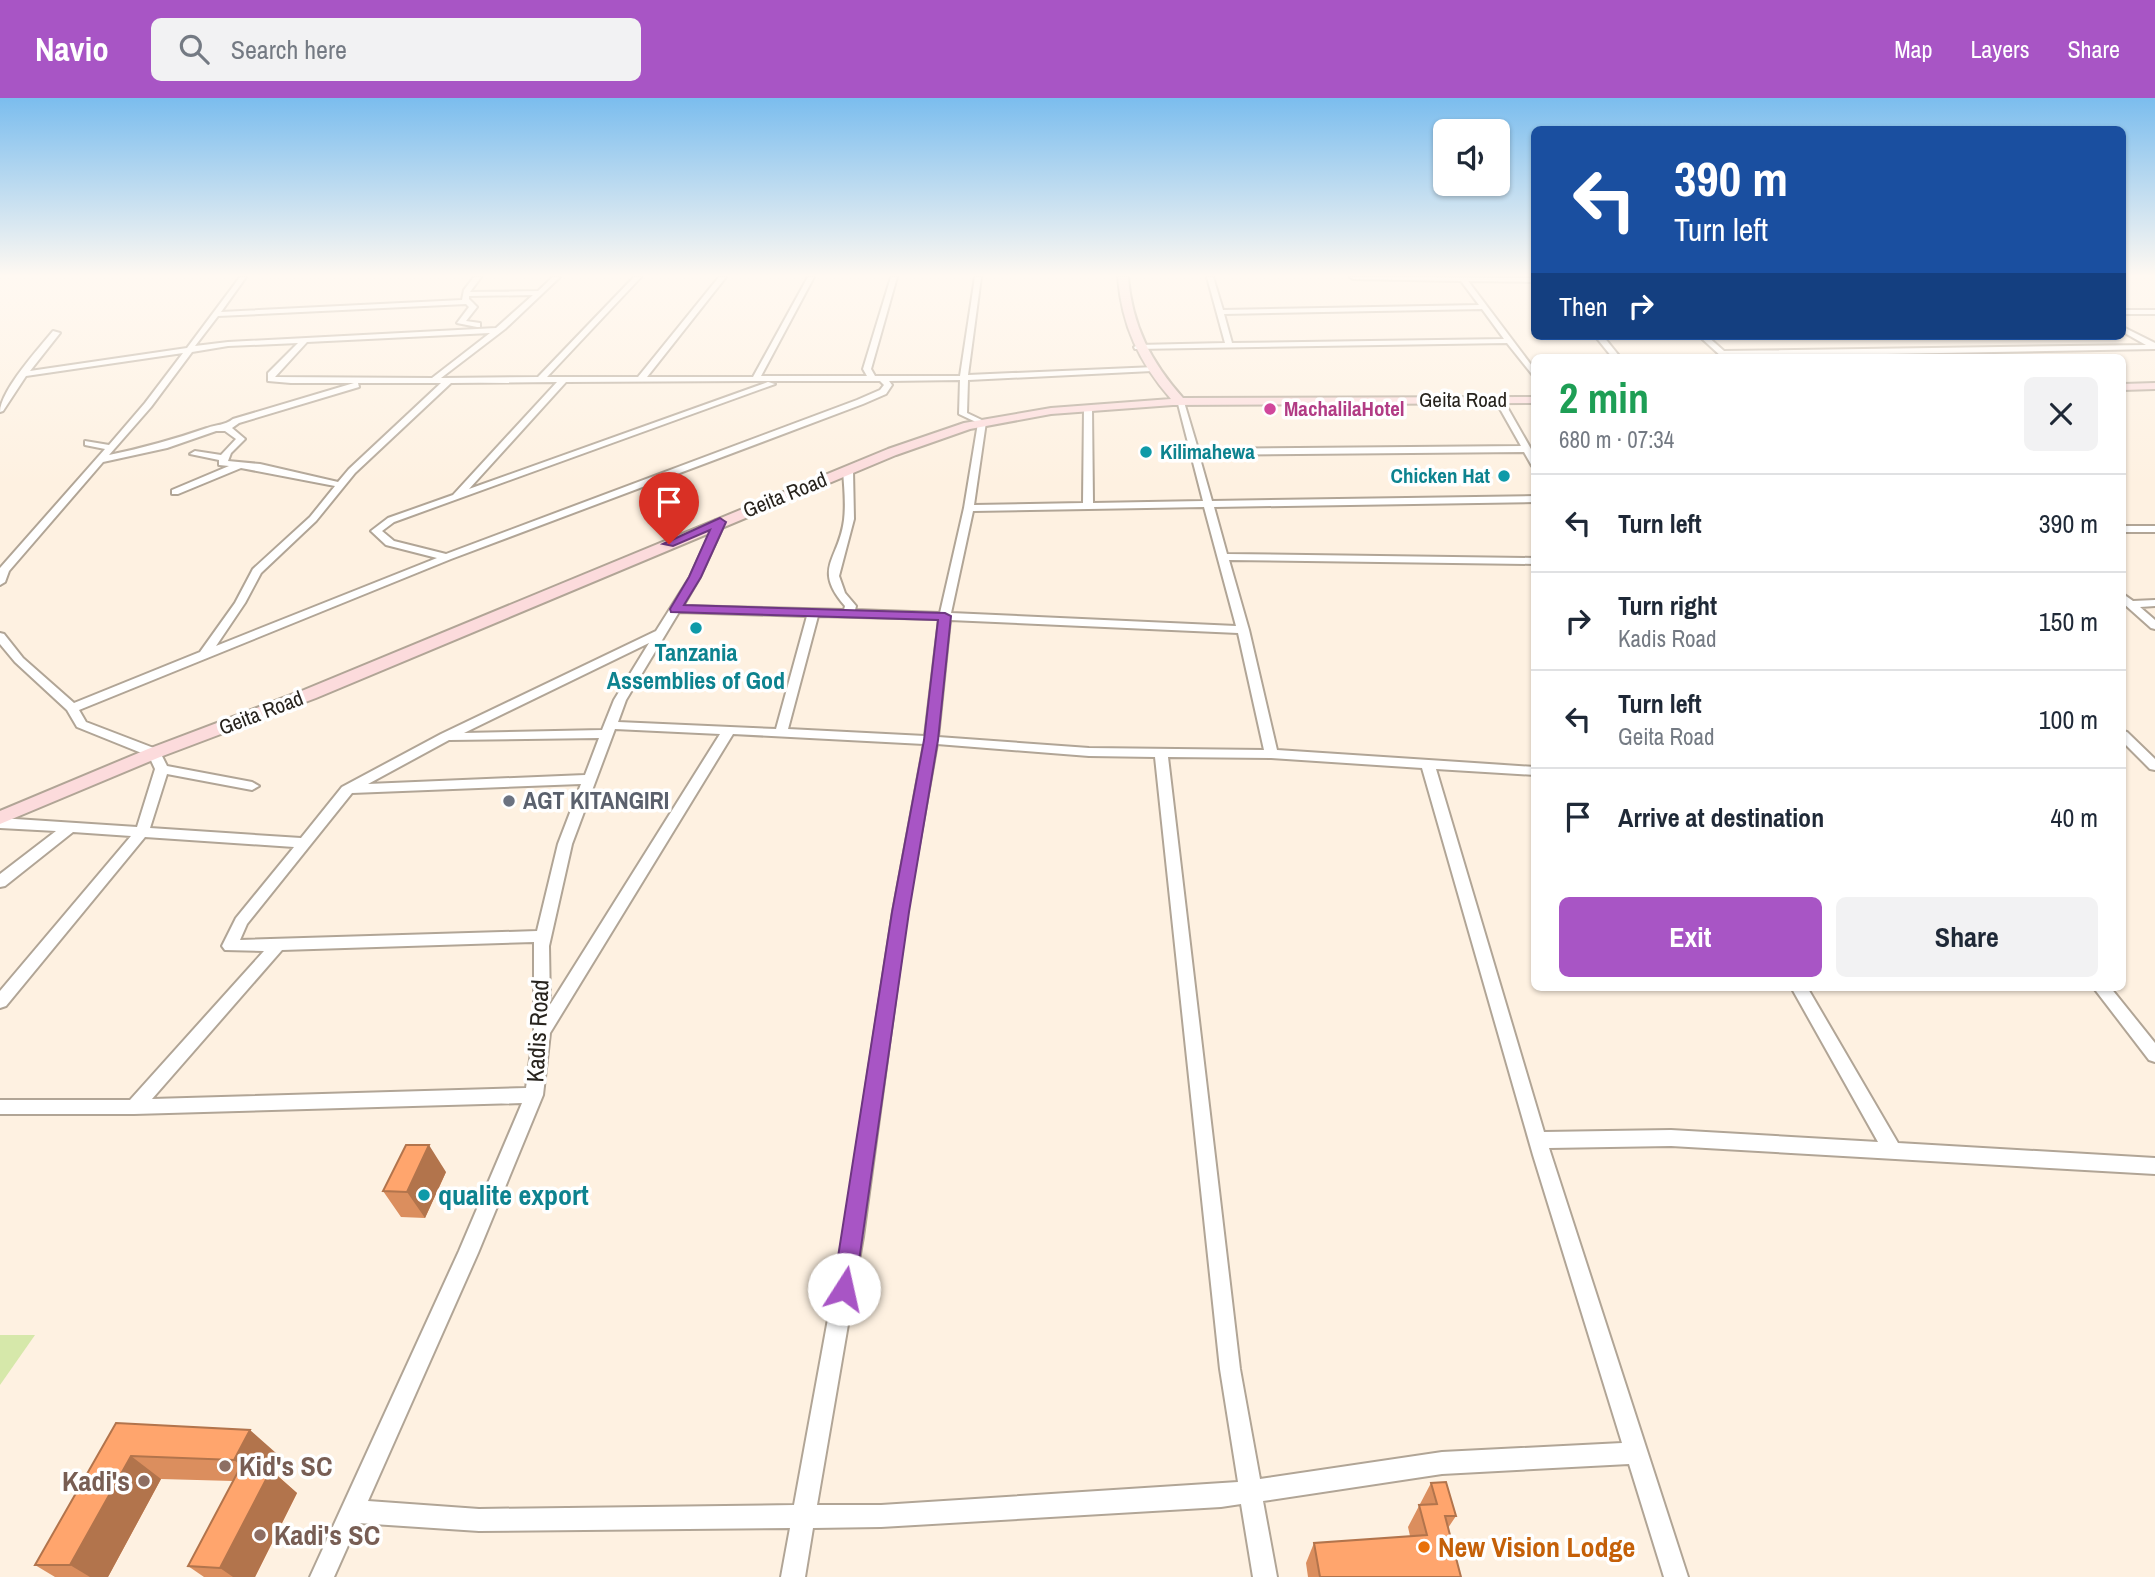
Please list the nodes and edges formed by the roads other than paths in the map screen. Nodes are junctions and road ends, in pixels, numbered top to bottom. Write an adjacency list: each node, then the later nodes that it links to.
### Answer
1 (46, 346): 18 (street)
2 (224, 346): 14 (street)
3 (299, 346): 28 (street)
4 (477, 346): 20 (street)
5 (572, 346): 23 (street)
6 (667, 346): 25 (street)
7 (773, 346): 26 (street)
8 (874, 346): 21 (street)
9 (968, 346): 19 (street)
10 (1183, 346): 12 (street)
11 (1513, 346): 17 (street)
12 (1138, 347): 16 (main road)
13 (2155, 347): 15 (street)
14 (192, 348): 18 (street); 41 (street)
15 (1779, 354)
16 (1152, 369): 19 (street); 33 (main road)
17 (1531, 371)
18 (23, 374): 34 (street)
19 (964, 378): 21 (street); 36 (street)
20 (435, 379): 22 (street); 28 (street)
21 (878, 379): 27 (street); 60 (street)
22 (449, 380): 23 (street); 50 (street)
23 (540, 380): 24 (street)
24 (564, 380): 25 (street); 52 (street)
25 (640, 380): 26 (street)
26 (755, 380): 27 (street)
27 (783, 380): 52 (street)
28 (371, 381): 37 (street)
29 (2155, 386): 30 (main road)
30 (2126, 387)
31 (1499, 400): 32 (main road, Geita Road); 33 (main road, Geita Road); 38 (street)
32 (1531, 400)
33 (1180, 402): 35 (main road, Geita Road); 43 (street)
34 (0, 409)
35 (1088, 409): 36 (main road, Geita Road); 55 (street)
36 (982, 422): 49 (main road, Geita Road); 56 (street)
37 (227, 428): 46 (street); 47 (street)
38 (1517, 433): 39 (street); 42 (street)
39 (1531, 436)
40 (88, 443): 41 (street)
41 (112, 448): 47 (street)
42 (1526, 449): 43 (street); 45 (street)
43 (1194, 452): 54 (street)
44 (195, 454): 46 (street)
45 (1531, 457)
46 (225, 458): 48 (street)
47 (103, 459): 63 (street)
48 (239, 466): 50 (street); 51 (street)
49 (848, 470): 57 (main road, Geita Road); 68 (street)
50 (341, 485): 74 (street)
51 (175, 492)
52 (455, 498): 60 (street)
53 (1531, 499): 54 (street)
54 (1207, 503): 55 (street); 61 (street)
55 (1088, 507): 56 (street)
56 (969, 508): 69 (street)
57 (720, 522): 66 (street, Kadis Road); 83 (main road, Geita Road)
58 (2126, 529): 59 (street)
59 (2155, 529)
60 (447, 557): 74 (street)
61 (1223, 557): 62 (street); 71 (street)
62 (1531, 561)
63 (0, 582)
64 (2126, 601): 65 (street); 70 (street)
65 (2155, 603)
66 (676, 609): 67 (street); 72 (street, Kadis Road)
67 (813, 614): 68 (street); 78 (street)
68 (849, 614): 69 (street)
69 (945, 616): 71 (street); 81 (street)
70 (2155, 626)
71 (1243, 630): 84 (street)
72 (661, 633): 76 (street, Kadis Road); 79 (street)
73 (0, 636): 75 (street)
74 (203, 656): 75 (street)
75 (72, 708): 83 (street)
76 (610, 730): 77 (street); 79 (street); 89 (street, Kadis Road)
77 (729, 730): 78 (street); 102 (street)
78 (781, 733): 81 (street)
79 (445, 737): 91 (street)
80 (2126, 738): 86 (street)
81 (931, 740): 82 (street); 113 (street)
82 (1161, 752): 84 (street); 111 (street)
83 (154, 753): 87 (street); 92 (main road, Geita Road)
84 (1271, 754): 85 (street)
85 (1428, 765): 88 (street); 107 (street)
86 (2155, 766)
87 (162, 769): 90 (street); 94 (street)
88 (1531, 771)
89 (590, 779): 91 (street); 97 (street, Kadis Road)
90 (253, 786)
91 (347, 790): 95 (street)
92 (0, 820): 93 (street)
93 (71, 827): 94 (street); 96 (street)
94 (142, 832): 95 (street); 101 (street)
95 (305, 843): 98 (street)
96 (0, 882)
97 (544, 936): 98 (street); 102 (street, Kadis Road)
98 (277, 946): 106 (street)
99 (1802, 991): 108 (street)
100 (2104, 991): 103 (street)
101 (0, 1002)
102 (542, 1031): 104 (street, Kadis Road)
103 (2155, 1055)
104 (534, 1095): 106 (street); 112 (street, Kadis Road)
105 (0, 1107): 106 (street)
106 (134, 1107)
107 (1538, 1140): 108 (street); 110 (street)
108 (1893, 1152): 109 (street)
109 (2155, 1166)
110 (1637, 1454): 111 (street); 117 (street)
111 (1252, 1492): 113 (street); 116 (street)
112 (352, 1511): 113 (street); 114 (street, Kadis Road)
113 (803, 1518): 115 (street)
114 (322, 1577)
115 (793, 1577)
116 (1265, 1577)
117 (1676, 1577)

